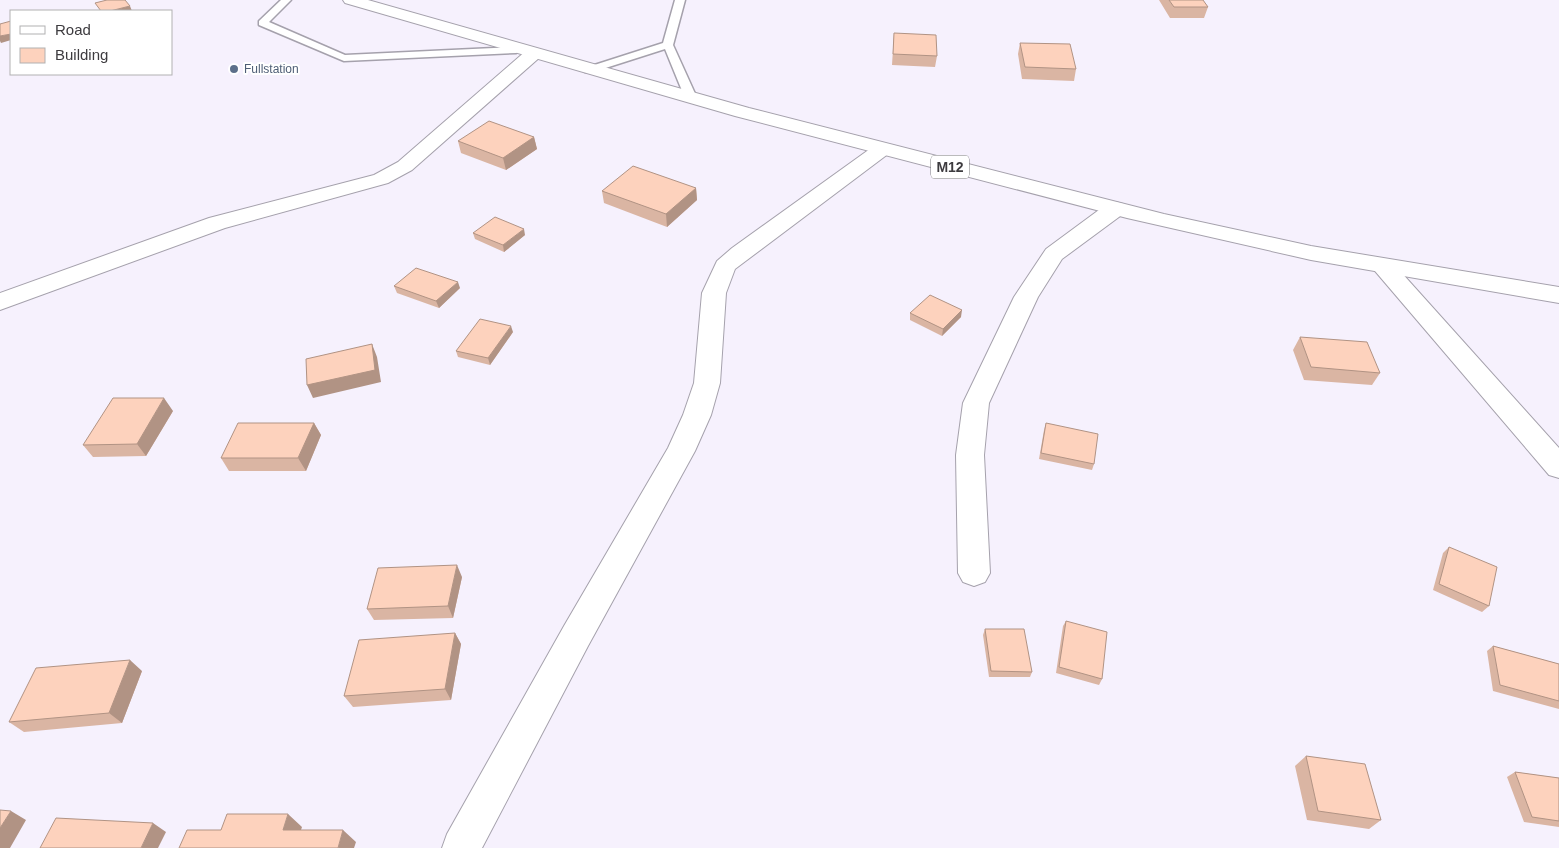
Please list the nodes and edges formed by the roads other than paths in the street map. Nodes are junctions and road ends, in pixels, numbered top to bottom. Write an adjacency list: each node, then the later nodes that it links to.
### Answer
1 (286, 0): 5 (lane)
2 (351, 0): 5 (main road, M12)
3 (680, 0): 4 (lane)
4 (668, 46): 6 (lane); 7 (lane)
5 (525, 52): 6 (main road, M12); 12 (main road)
6 (589, 70): 7 (main road, M12)
7 (691, 98): 8 (main road, M12)
8 (881, 150): 9 (main road, M12); 15 (main road)
9 (1115, 209): 10 (main road, M12); 14 (main road)
10 (1383, 266): 11 (main road, M12); 13 (main road)
11 (1559, 295)
12 (0, 302)
13 (1559, 467)
14 (974, 572)
15 (461, 848)

